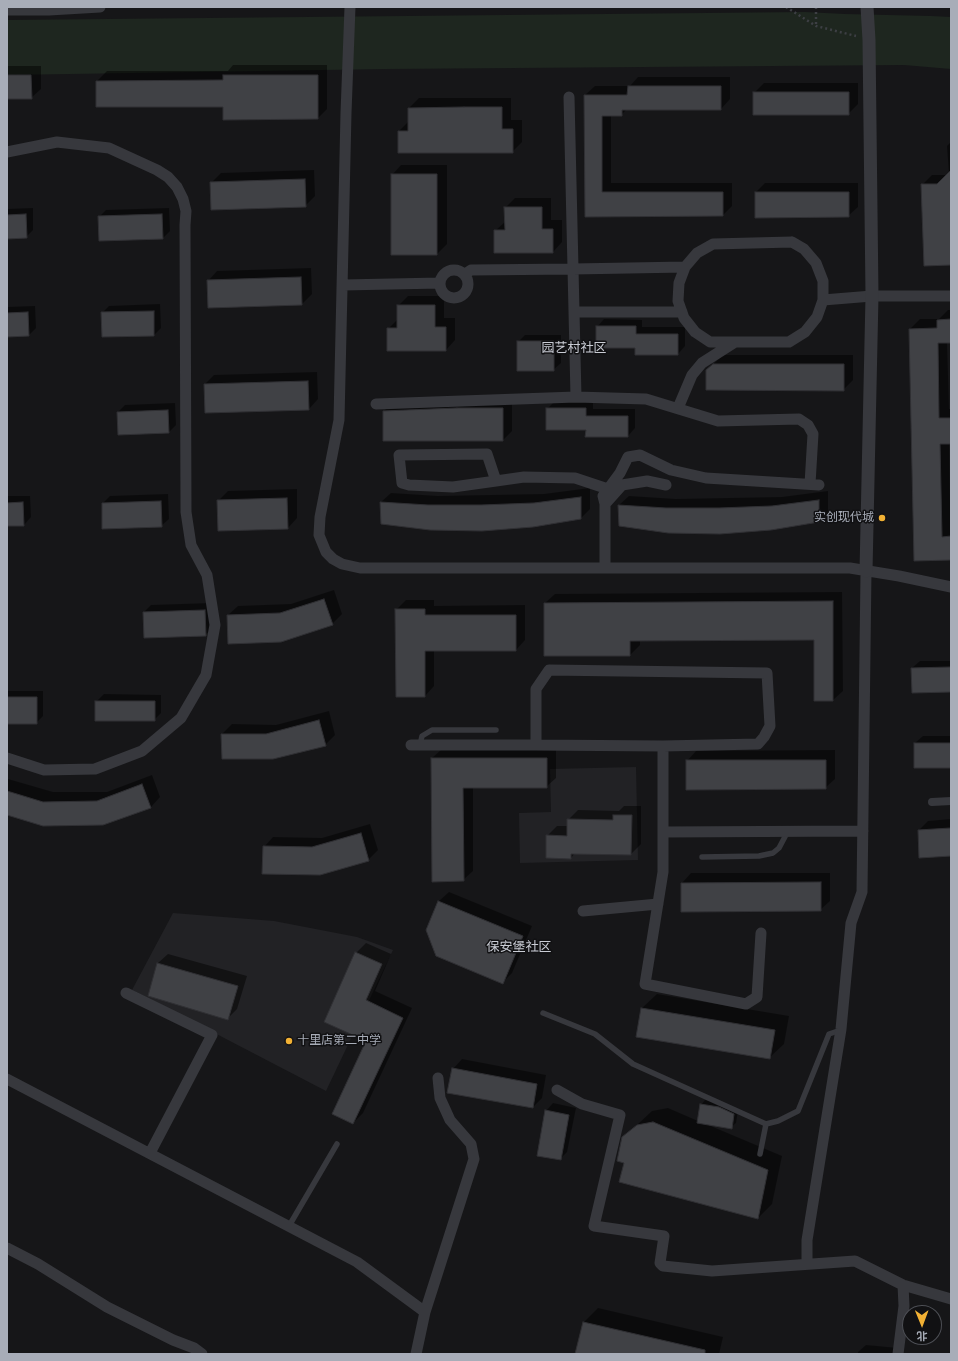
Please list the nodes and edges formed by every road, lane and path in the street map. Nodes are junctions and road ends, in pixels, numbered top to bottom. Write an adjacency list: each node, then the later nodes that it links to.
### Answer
1 (100, 7): 6 (street)
2 (350, 7): 15 (street)
3 (786, 7): 7 (path)
4 (816, 7): 7 (path)
5 (868, 7): 8 (street)
6 (7, 10)
7 (816, 26): 8 (path)
8 (869, 40): 16 (street)
9 (569, 97): 12 (street)
10 (7, 152): 36 (street)
11 (685, 267): 12 (street); 18 (street); 20 (street)
12 (573, 269): 13 (street); 19 (street)
13 (465, 274): 14 (street); 14 (street)
14 (440, 283): 15 (street)
15 (343, 285): 29 (street)
16 (872, 296): 17 (street); 18 (street); 30 (street)
17 (951, 296)
18 (823, 300): 21 (street)
19 (574, 312): 20 (street); 22 (street)
20 (682, 312): 21 (street)
21 (736, 342): 24 (street)
22 (576, 397): 23 (street); 24 (street)
23 (376, 404)
24 (678, 408): 27 (street)
25 (496, 481): 25 (street); 27 (street)
26 (666, 485): 28 (street)
27 (608, 488): 28 (street)
28 (605, 504): 29 (street)
29 (605, 567): 30 (street)
30 (866, 571): 31 (street); 40 (street)
31 (951, 587)
32 (496, 730): 33 (lane)
33 (415, 745): 34 (street)
34 (536, 745): 35 (street); 35 (street)
35 (664, 746): 41 (street)
36 (7, 758)
37 (951, 801): 38 (street)
38 (932, 802)
39 (789, 831): 40 (street); 41 (street); 42 (lane)
40 (863, 831): 48 (street)
41 (663, 832): 43 (street)
42 (702, 857)
43 (658, 904): 44 (street); 45 (street)
44 (583, 911)
45 (761, 933)
46 (126, 993): 54 (street)
47 (543, 1013): 52 (lane)
48 (841, 1029): 52 (lane); 58 (street)
49 (438, 1078): 61 (street)
50 (7, 1079): 54 (street)
51 (557, 1090): 58 (street)
52 (766, 1124): 55 (lane)
53 (337, 1144): 56 (lane)
54 (150, 1154): 56 (street)
55 (760, 1154)
56 (289, 1226): 61 (street)
57 (7, 1248): 62 (street)
58 (807, 1264): 59 (street)
59 (903, 1284): 60 (street); 64 (street)
60 (951, 1299)
61 (425, 1312): 63 (street)
62 (202, 1354)
63 (416, 1354)
64 (898, 1354)

